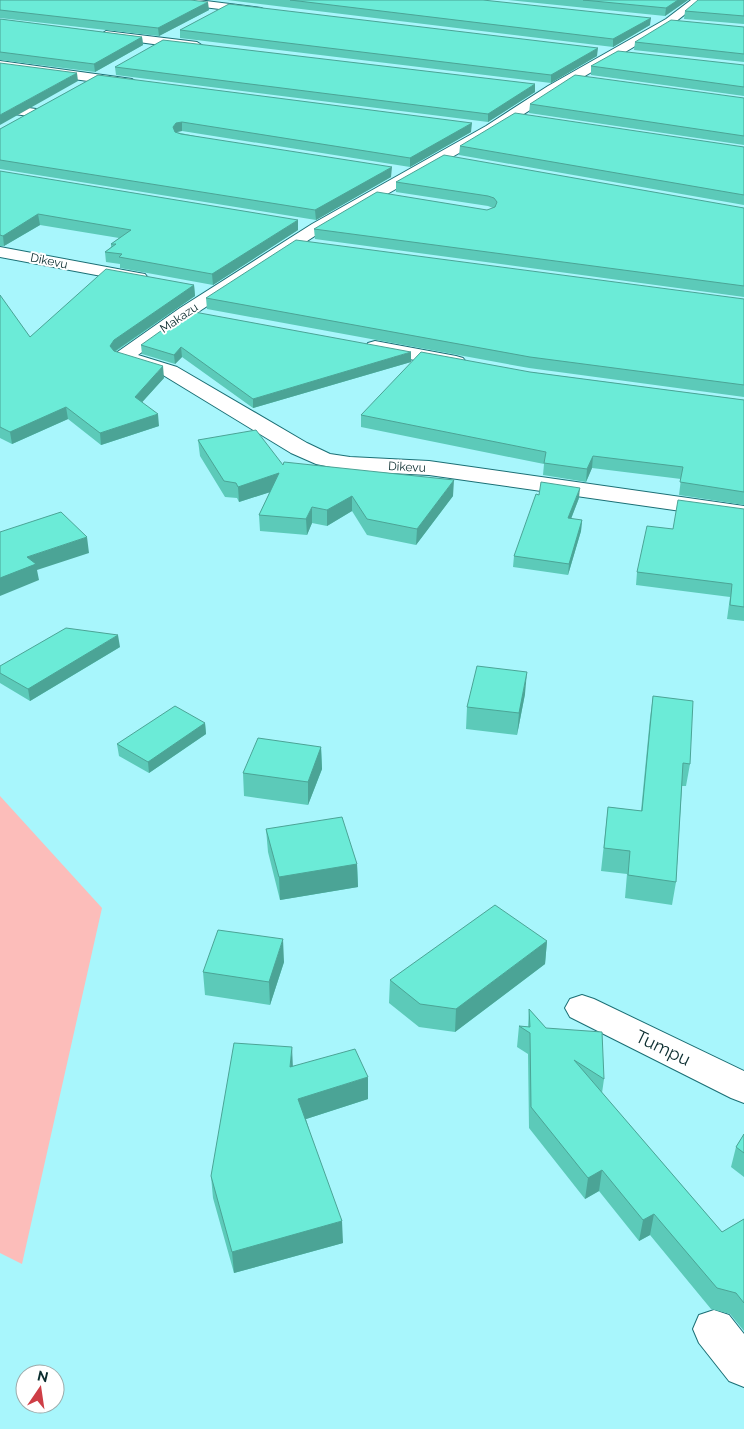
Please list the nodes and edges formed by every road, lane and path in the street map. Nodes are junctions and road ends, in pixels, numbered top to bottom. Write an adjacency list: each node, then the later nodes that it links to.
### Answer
1 (171, 0): 4 (street)
2 (239, 0): 4 (street)
3 (698, 0): 8 (street, Makazu)
4 (227, 7): 5 (street); 6 (street)
5 (276, 12)
6 (210, 16)
7 (651, 20): 8 (street)
8 (670, 22): 9 (street); 16 (street, Makazu)
9 (688, 24)
10 (177, 33): 12 (street)
11 (94, 34): 12 (street)
12 (160, 42): 13 (street); 15 (street)
13 (209, 48)
14 (598, 50): 16 (street)
15 (144, 51)
16 (618, 52): 17 (street); 21 (street, Makazu)
17 (637, 55)
18 (0, 65): 20 (street)
19 (112, 69): 20 (street)
20 (96, 78): 23 (street); 25 (street)
21 (573, 78): 22 (street); 26 (street, Makazu)
22 (592, 81)
23 (146, 84)
24 (534, 87): 26 (street)
25 (79, 88)
26 (553, 89): 28 (street, Makazu)
27 (0, 108): 30 (street)
28 (512, 116): 29 (street); 32 (street, Makazu)
29 (532, 119)
30 (14, 125)
31 (472, 127): 32 (street)
32 (491, 130): 33 (street, Makazu)
33 (442, 158): 34 (street); 36 (street, Makazu)
34 (461, 162)
35 (394, 171): 36 (street)
36 (413, 174): 37 (street, Makazu)
37 (375, 195): 38 (street); 40 (street, Makazu)
38 (403, 200)
39 (299, 224): 40 (street)
40 (318, 227): 41 (street, Makazu)
41 (293, 243): 42 (street); 46 (street, Makazu)
42 (322, 247)
43 (0, 252): 44 (street, Dikevu)
44 (160, 282)
45 (188, 288): 46 (street)
46 (216, 293): 47 (street, Makazu)
47 (186, 312): 48 (street); 49 (street, Makazu)
48 (216, 318)
49 (148, 339): 52 (street, Dikevu)
50 (353, 343): 51 (street)
51 (470, 365)
52 (744, 513)
53 (582, 1008): 54 (street, Tumpu)
54 (744, 1088)
55 (714, 1329): 56 (street)
56 (744, 1367)

